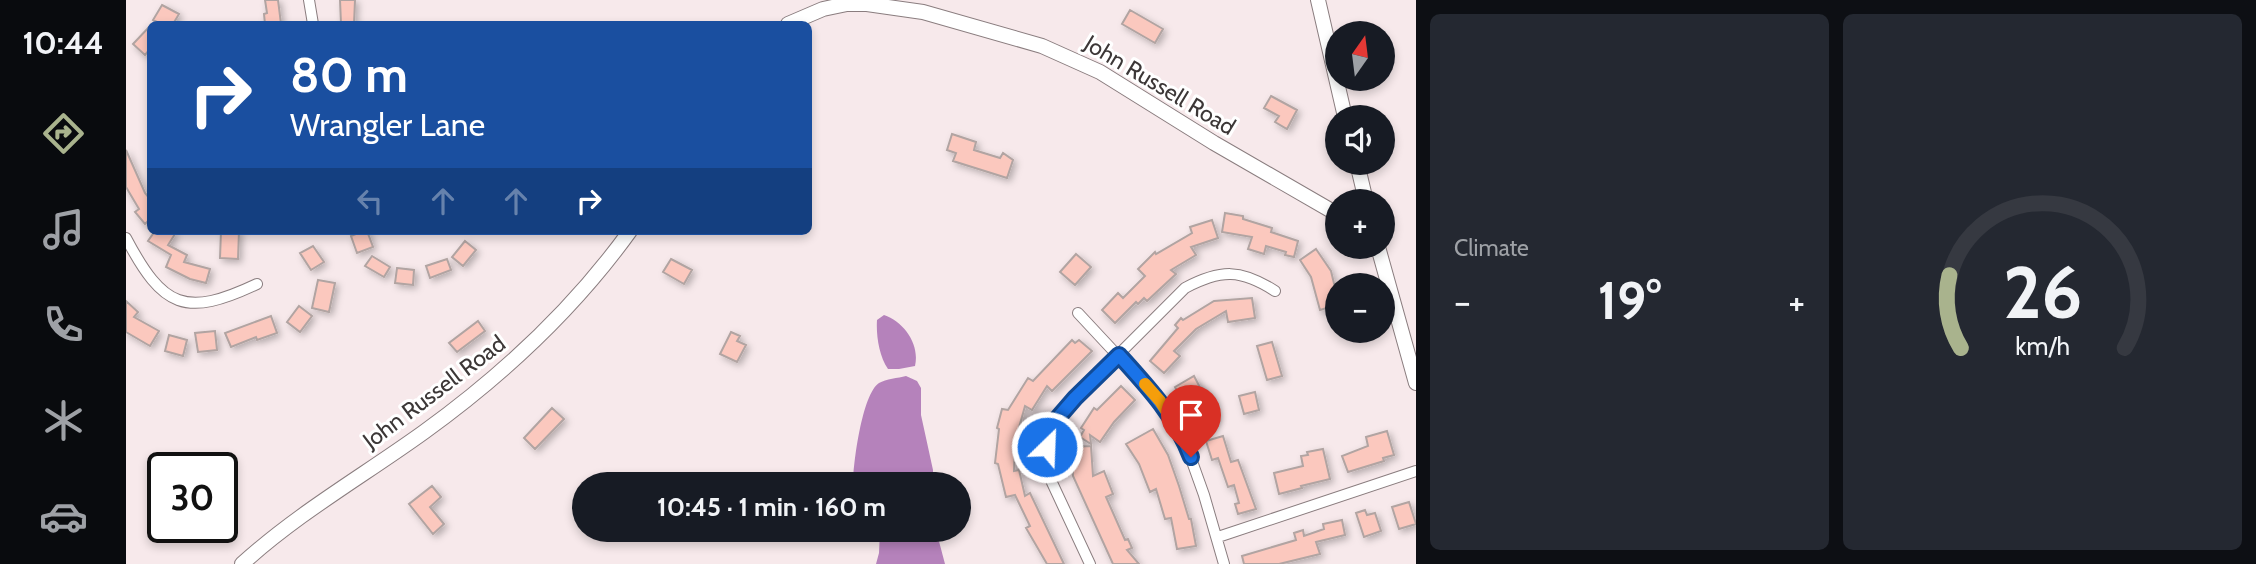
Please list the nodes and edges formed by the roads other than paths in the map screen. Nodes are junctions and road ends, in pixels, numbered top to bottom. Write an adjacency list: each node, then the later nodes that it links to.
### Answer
1 (309, 0): 3 (street)
2 (1318, 0): 5 (street)
3 (312, 21)
4 (795, 21): 6 (street, John Russell Road)
5 (1342, 105)
6 (1325, 207)
7 (627, 235): 18 (street, John Russell Road)
8 (126, 238): 10 (street)
9 (1382, 259): 14 (street)
10 (257, 284)
11 (1275, 291): 13 (street)
12 (1078, 313): 13 (street)
13 (1119, 355): 17 (street); 19 (street)
14 (1413, 360): 15 (street)
15 (1416, 383)
16 (1416, 471): 17 (street)
17 (1218, 537): 20 (street)
18 (242, 564)
19 (1090, 564)
20 (1224, 564)

